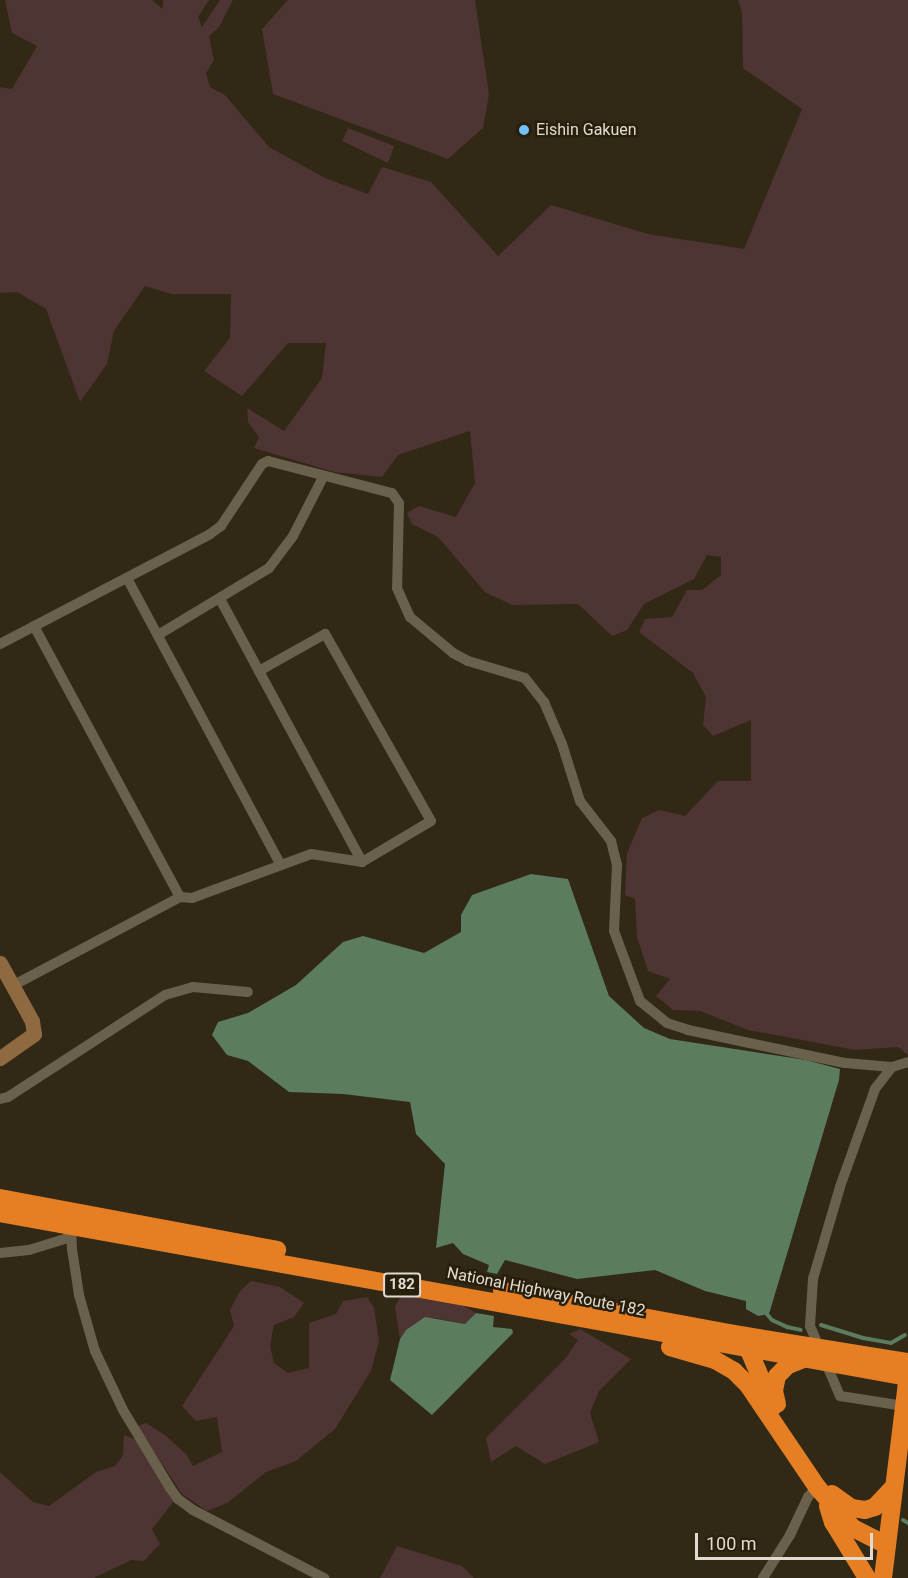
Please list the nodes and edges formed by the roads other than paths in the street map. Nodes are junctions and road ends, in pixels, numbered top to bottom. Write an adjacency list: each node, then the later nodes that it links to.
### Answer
1 (323, 477): 2 (street); 3 (street); 16 (street)
2 (128, 580): 4 (street); 5 (street)
3 (220, 599): 5 (street); 7 (street)
4 (34, 626): 6 (street); 10 (street)
5 (158, 635): 9 (street)
6 (0, 645)
7 (259, 671): 8 (street); 8 (street)
8 (362, 862): 9 (street)
9 (280, 864): 10 (street)
10 (180, 897): 12 (street)
11 (0, 963): 12 (street)
12 (12, 986): 14 (street)
13 (248, 992): 17 (street)
14 (0, 1058)
15 (908, 1062): 16 (street)
16 (892, 1067): 27 (street)
17 (0, 1099)
18 (0, 1198): 20 (highway, National Highway Route 182 / 182)
19 (0, 1213): 20 (highway, National Highway Route 182 / 182)
20 (72, 1225): 21 (street); 22 (highway, National Highway Route 182 / 182); 23 (highway, National Highway Route 182 / 182); 32 (street)
21 (0, 1252)
22 (613, 1325): 23 (highway, National Highway Route 182 / 182); 28 (highway)
23 (749, 1342): 24 (highway, National Highway Route 182 / 182); 25 (highway, National Highway Route 182 / 182); 28 (highway)
24 (804, 1359): 26 (highway, National Highway Route 182 / 182); 28 (highway)
25 (908, 1362)
26 (908, 1375): 27 (highway)
27 (904, 1406): 29 (highway)
28 (786, 1440): 30 (highway)
29 (893, 1488): 30 (highway); 31 (highway)
30 (822, 1493): 31 (highway); 33 (street); 34 (highway)
31 (887, 1545): 35 (highway)
32 (324, 1578)
33 (763, 1578)
34 (867, 1578)
35 (882, 1578)

